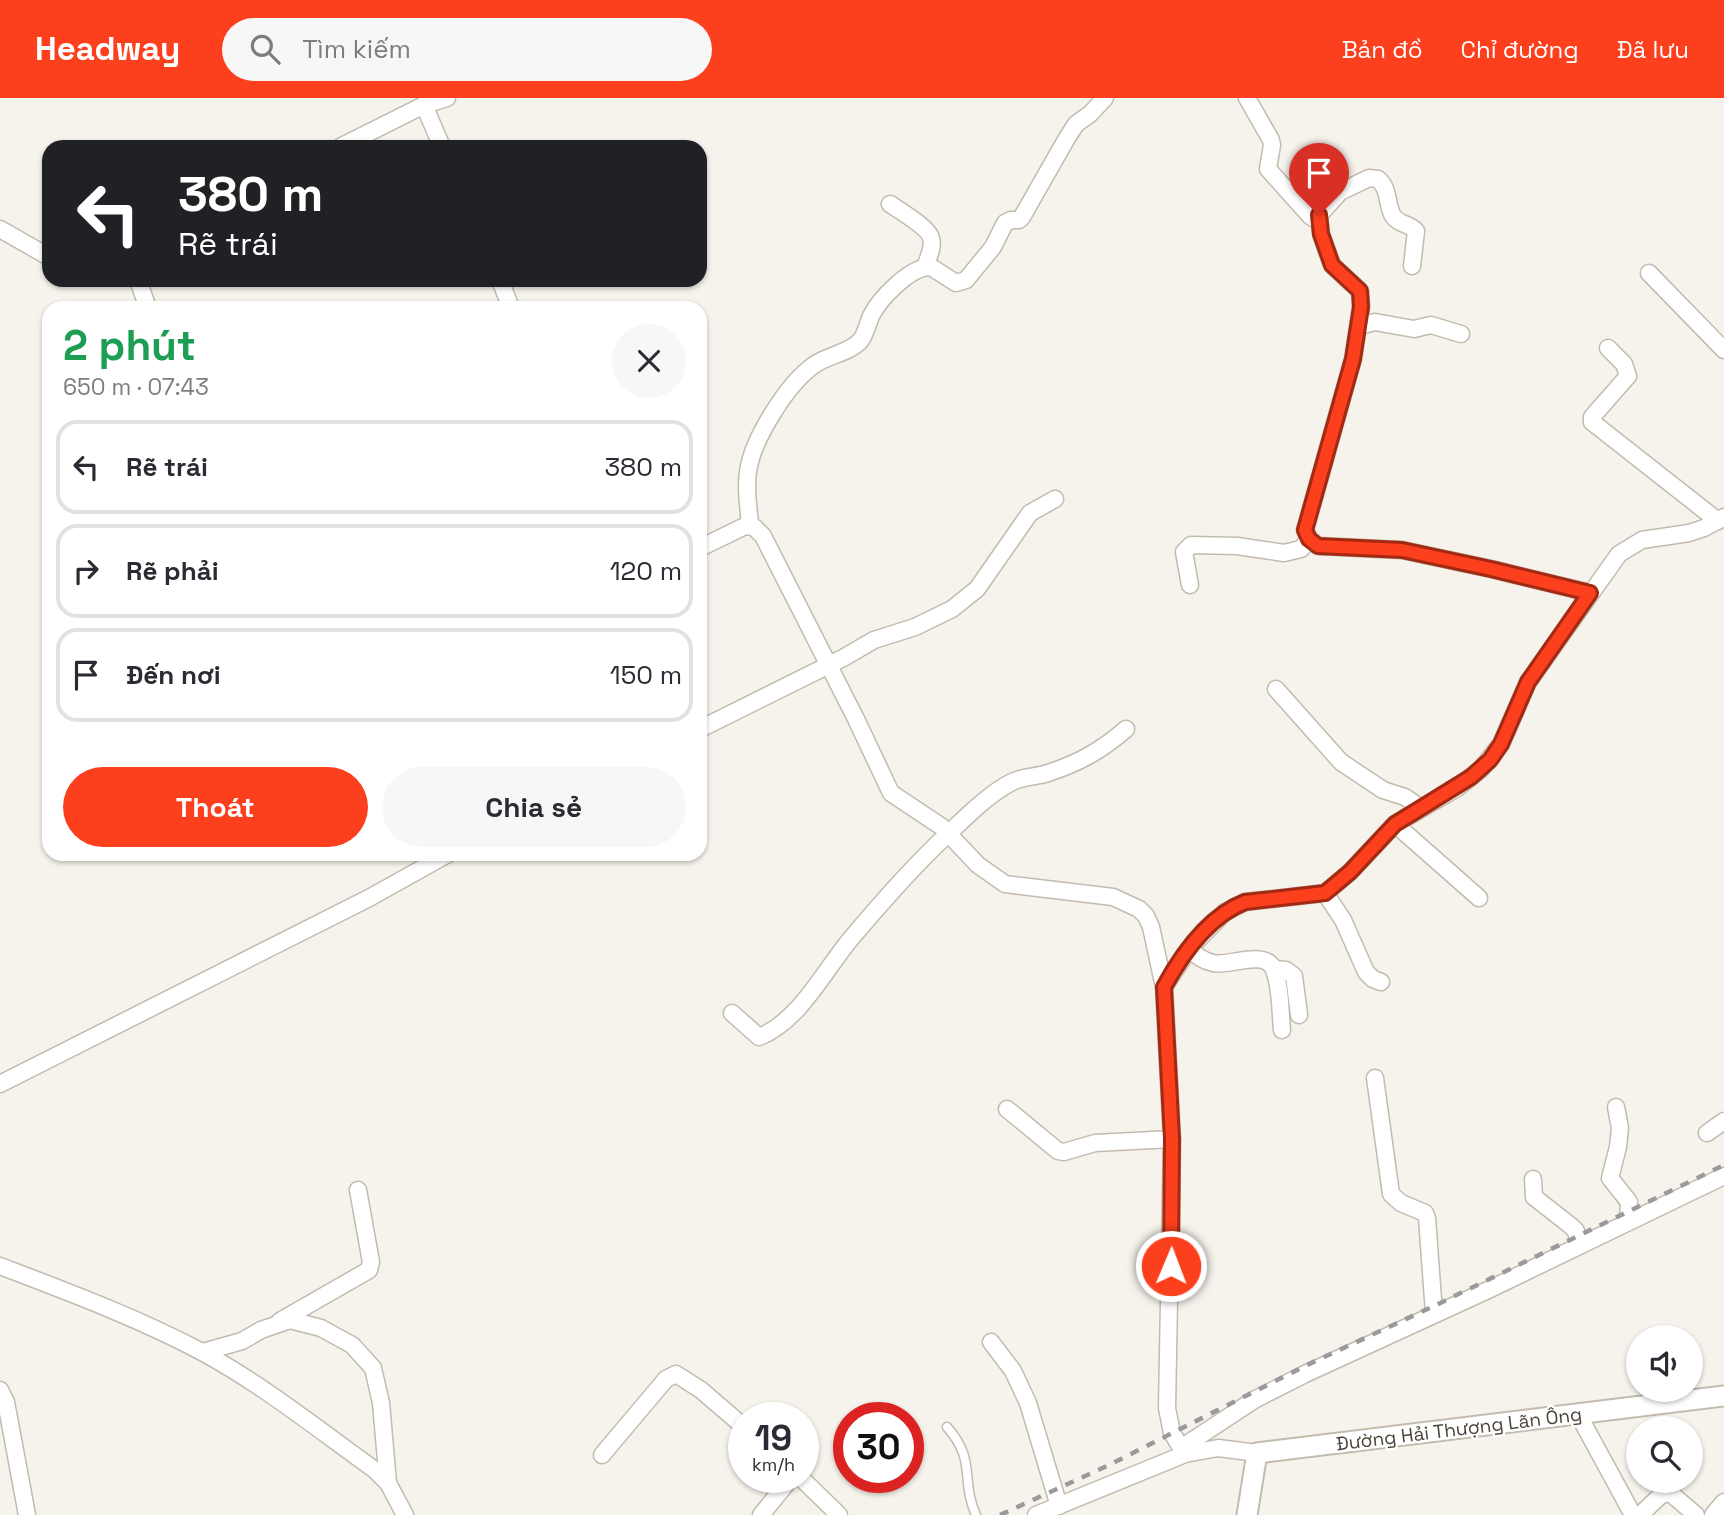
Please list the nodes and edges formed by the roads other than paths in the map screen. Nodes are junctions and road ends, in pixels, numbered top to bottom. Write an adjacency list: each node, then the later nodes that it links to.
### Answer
1 (447, 98): 4 (street)
2 (1105, 98): 12 (street)
3 (1247, 98): 8 (street)
4 (424, 105): 5 (street); 6 (street)
5 (354, 140)
6 (439, 140)
7 (890, 204): 12 (street)
8 (1318, 221): 11 (street); 14 (street)
9 (0, 229): 10 (street)
10 (42, 254)
11 (1412, 266)
12 (925, 267): 20 (street)
13 (1649, 272): 17 (street)
14 (1359, 326): 15 (street); 21 (street)
15 (1461, 334)
16 (1608, 348): 19 (street)
17 (1724, 350)
18 (1055, 499): 25 (street)
19 (1721, 519): 24 (street)
20 (750, 526): 22 (street); 25 (street)
21 (1309, 539): 23 (street); 24 (street)
22 (707, 545)
23 (1190, 585)
24 (1590, 593): 29 (street)
25 (827, 665): 27 (street); 31 (street)
26 (1276, 689): 29 (street)
27 (707, 725)
28 (1126, 729): 31 (street)
29 (1421, 808): 30 (street)
30 (1395, 824): 33 (street); 34 (street)
31 (948, 833): 38 (street); 39 (street)
32 (435, 861): 43 (street)
33 (1325, 893): 35 (street); 37 (street)
34 (1479, 898)
35 (1189, 949): 36 (street); 38 (street)
36 (1274, 969): 40 (street); 41 (street)
37 (1381, 982)
38 (1164, 987): 48 (street)
39 (732, 1013)
40 (1299, 1015)
41 (1282, 1030)
42 (1375, 1078): 55 (street)
43 (0, 1084)
44 (1616, 1107): 52 (street)
45 (1007, 1109): 48 (street)
46 (1724, 1121): 47 (street)
47 (1707, 1133)
48 (1172, 1139): 64 (street)
49 (1724, 1176): 52 (street)
50 (1533, 1179): 53 (street)
51 (358, 1190): 56 (street)
52 (1628, 1221): 53 (street)
53 (1579, 1245): 55 (street)
54 (0, 1266): 58 (street)
55 (1434, 1313): 64 (street)
56 (274, 1324): 58 (street); 67 (street)
57 (991, 1342): 71 (street)
58 (202, 1352): 67 (street)
59 (0, 1390): 72 (street)
60 (1724, 1396): 62 (street, Đường Hải Thượng Lãn Ông)
61 (728, 1414): 66 (street)
62 (1578, 1414): 65 (street, Đường Hải Thượng Lãn Ông); 79 (street)
63 (947, 1427): 76 (lane)
64 (1183, 1451): 65 (street); 71 (street)
65 (1257, 1453): 78 (street)
66 (602, 1455)
67 (388, 1483): 73 (street)
68 (779, 1493): 74 (street)
69 (816, 1493): 75 (street)
70 (1724, 1502): 82 (street)
71 (1059, 1506): 77 (street)
72 (27, 1515)
73 (405, 1515)
74 (761, 1515)
75 (839, 1515)
76 (976, 1515)
77 (1036, 1515)
78 (1247, 1515)
79 (1633, 1515)
80 (1640, 1515): 81 (street)
81 (1696, 1515)
82 (1713, 1515)

